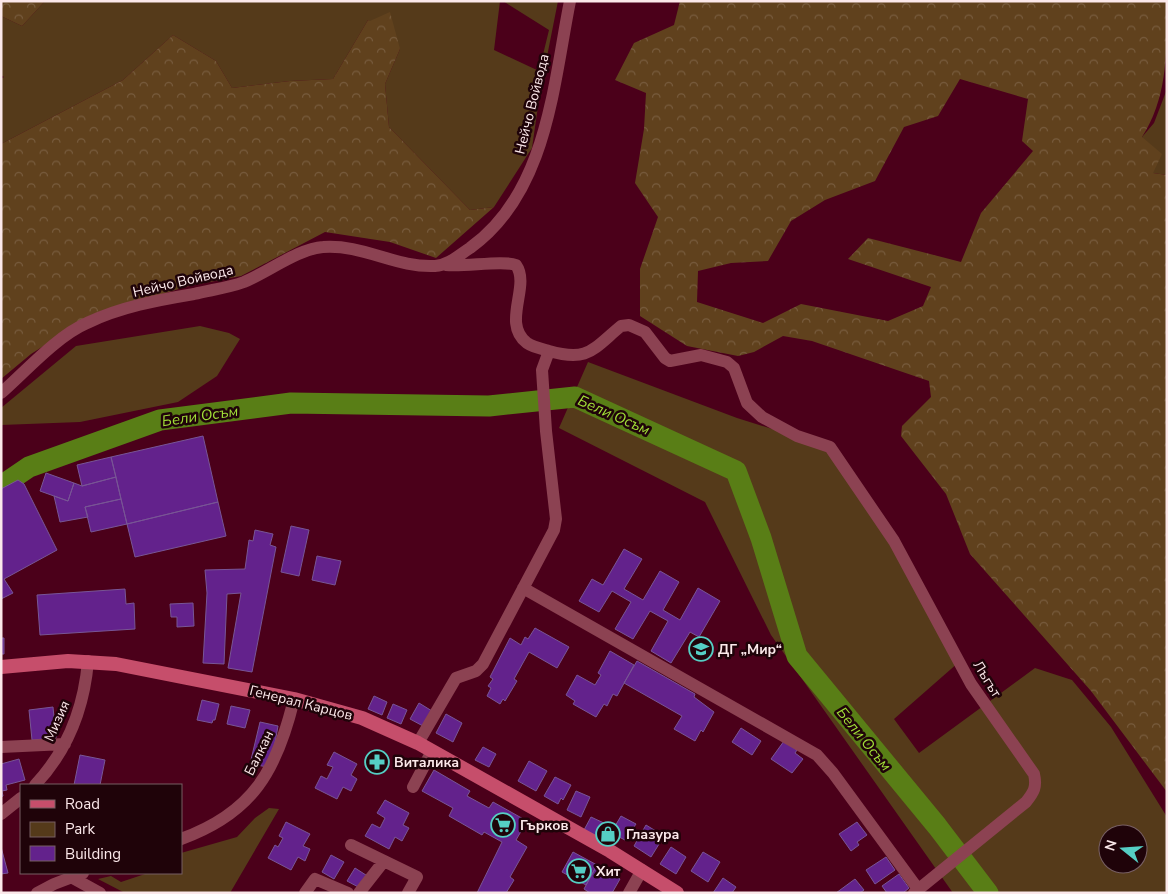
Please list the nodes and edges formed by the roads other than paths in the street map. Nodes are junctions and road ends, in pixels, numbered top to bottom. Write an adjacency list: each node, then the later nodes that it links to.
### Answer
1 (570, 1): 2 (street, Нейчо Войвода)
2 (446, 265): 3 (street); 4 (street, Нейчо Войвода)
3 (549, 351): 5 (street); 22 (street, Лъгът)
4 (1, 393)
5 (524, 588): 9 (street); 22 (street)
6 (88, 661): 7 (main road, Генерал Карцов); 8 (main road, Генерал Карцов); 10 (street, Мизия)
7 (1, 667)
8 (294, 699): 9 (main road, Генерал Карцов); 17 (street, Балкан)
9 (418, 743): 12 (main road, Генерал Карцов)
10 (65, 744): 11 (street); 13 (street, Мизия)
11 (1, 747)
12 (432, 751): 14 (street); 20 (main road, Генерал Карцов)
13 (36, 784)
14 (413, 787)
15 (20, 799): 16 (street)
16 (1, 814)
17 (182, 839)
18 (351, 845): 19 (street)
19 (384, 861): 27 (street); 28 (street)
20 (642, 870): 29 (street); 30 (main road, Генерал Карцов)
21 (77, 875): 23 (street); 24 (street)
22 (916, 891)
23 (37, 893)
24 (100, 893)
25 (305, 893): 26 (street)
26 (348, 893)
27 (359, 893)
28 (408, 893)
29 (629, 893)
30 (677, 893)

